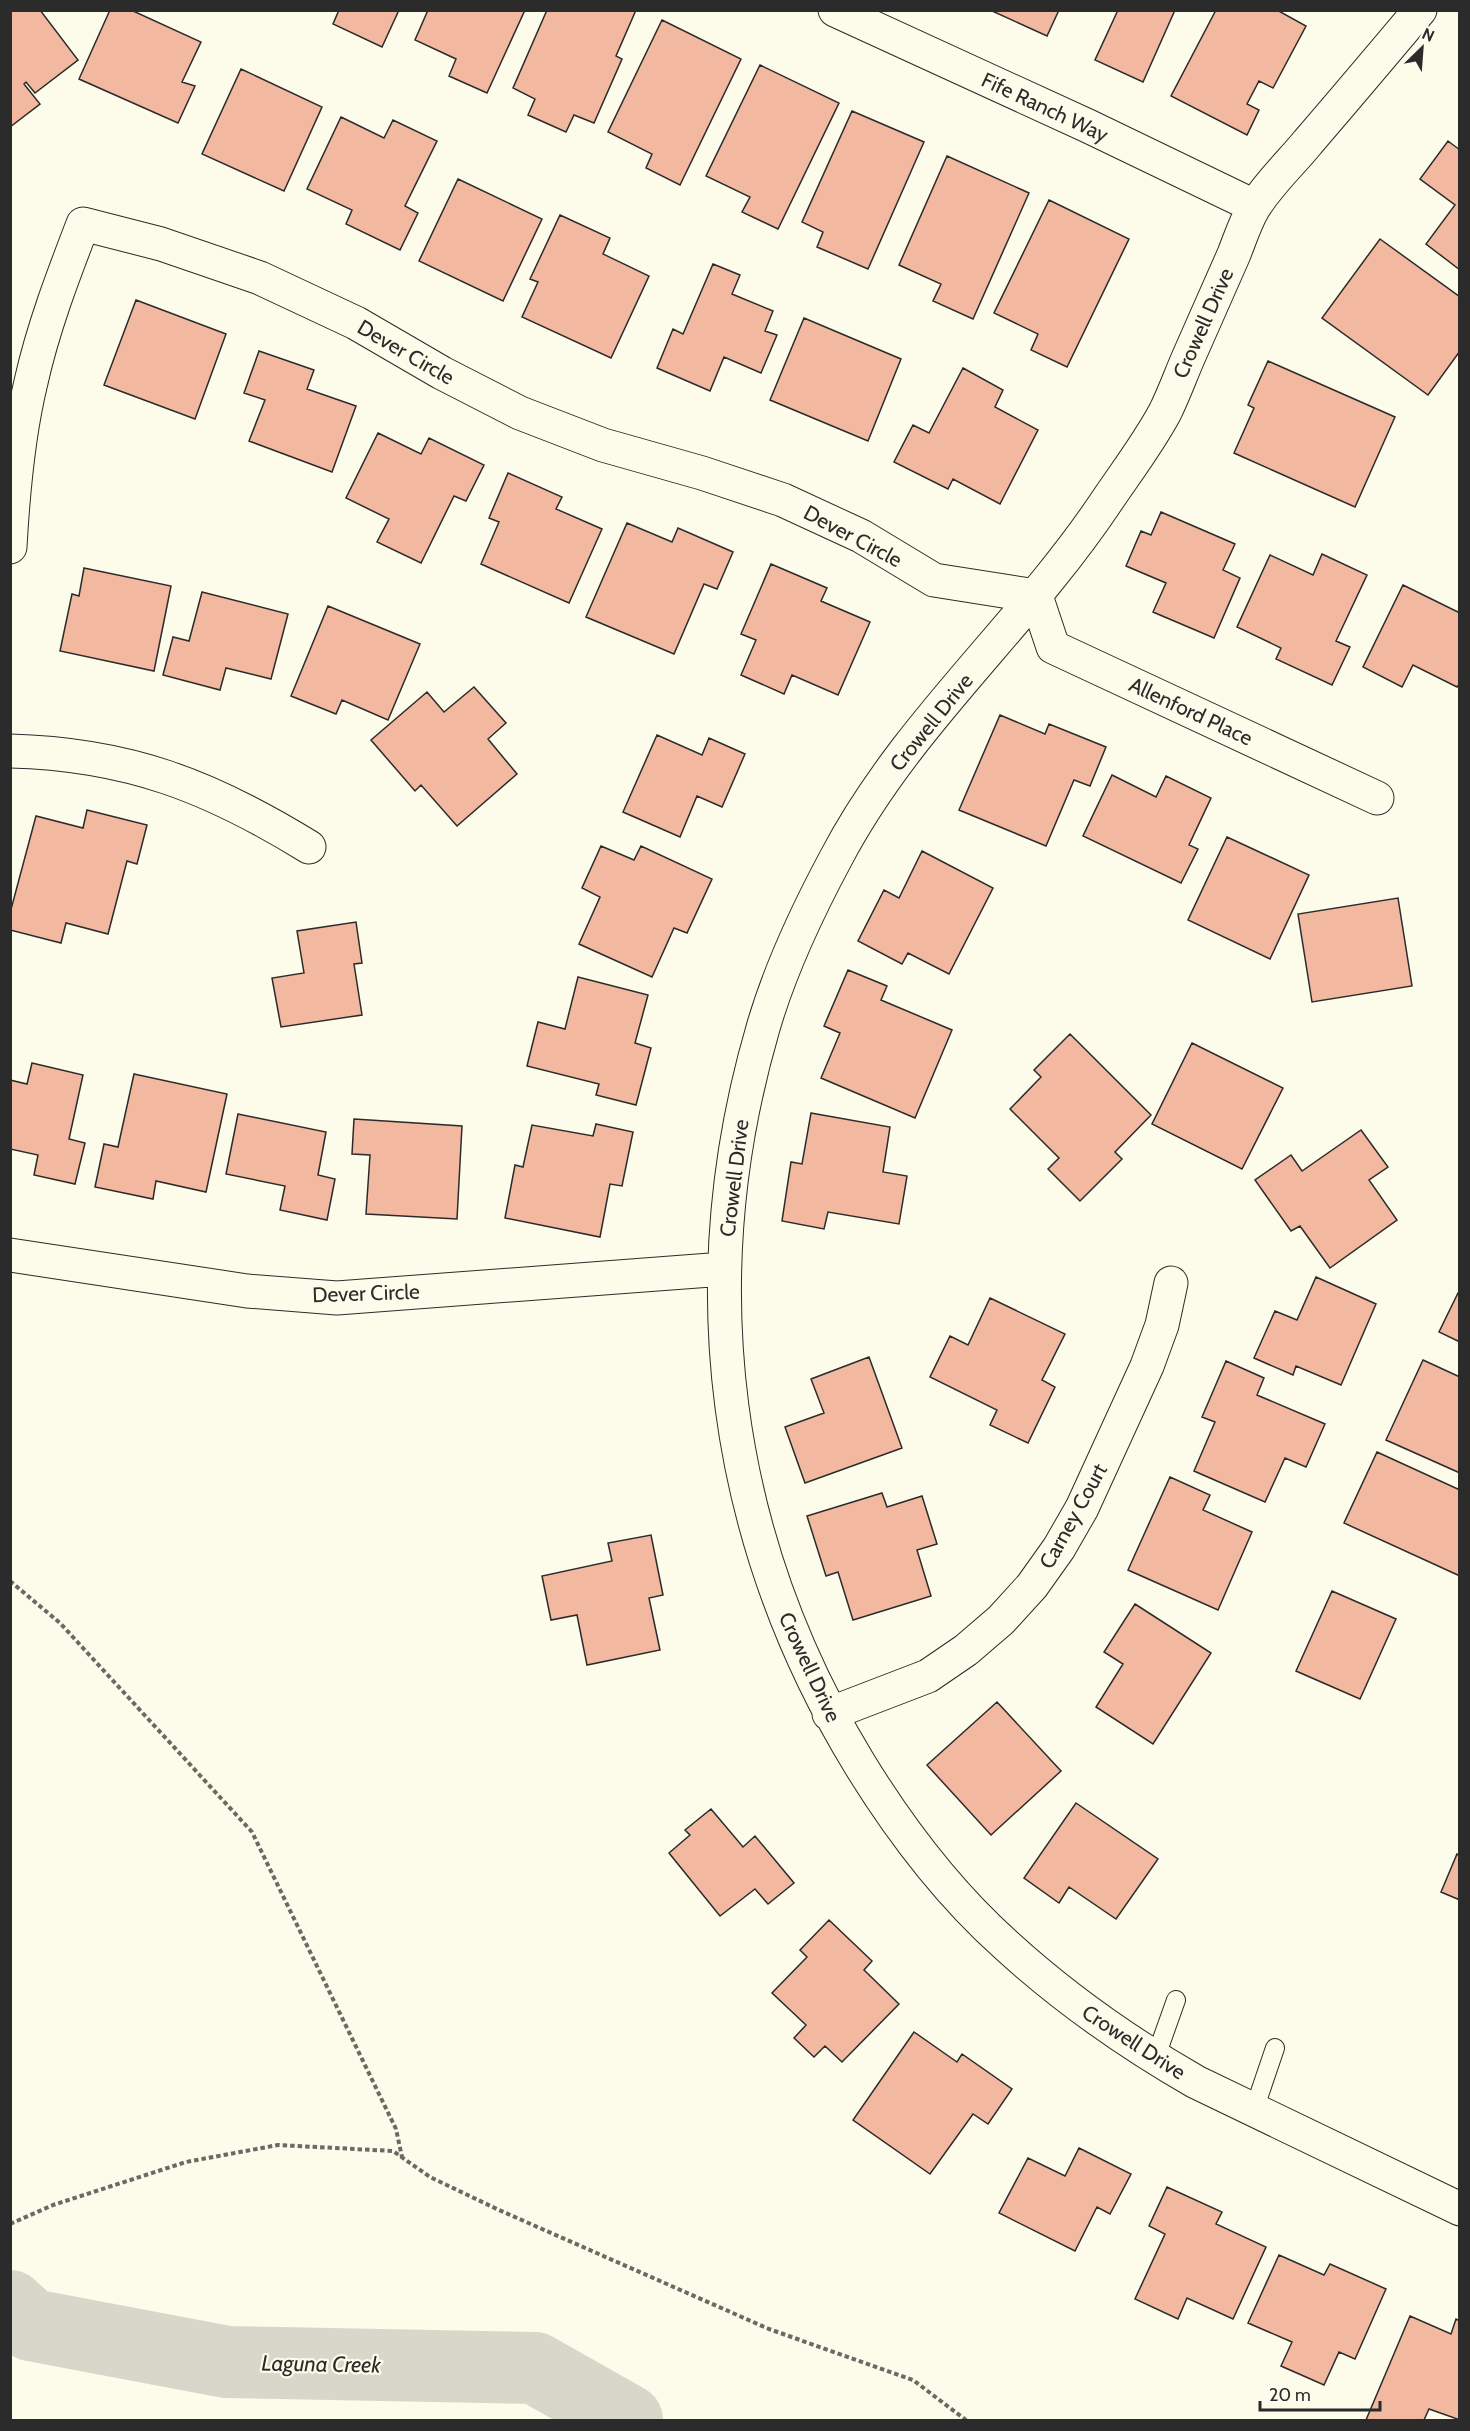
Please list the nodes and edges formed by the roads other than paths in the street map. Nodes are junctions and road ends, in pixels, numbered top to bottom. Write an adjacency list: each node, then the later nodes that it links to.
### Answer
1 (835, 10): 3 (street, Fife Ranch Way)
2 (1420, 10): 3 (street, Crowell Drive)
3 (1254, 206): 5 (street, Crowell Drive)
4 (10, 547): 5 (street, Dever Circle)
5 (1036, 596): 7 (street, Allenford Place); 10 (street, Crowell Drive)
6 (10, 751): 8 (street)
7 (1377, 798)
8 (309, 847)
9 (10, 1255): 10 (street, Dever Circle)
10 (724, 1269): 12 (street, Crowell Drive)
11 (1171, 1283): 12 (street, Carney Court)
12 (829, 1714): 15 (street, Crowell Drive)
13 (1176, 2000): 15 (lane)
14 (1275, 2048): 16 (lane)
15 (1155, 2059): 16 (street, Crowell Drive)
16 (1254, 2110): 17 (street, Crowell Drive)
17 (1460, 2209)

